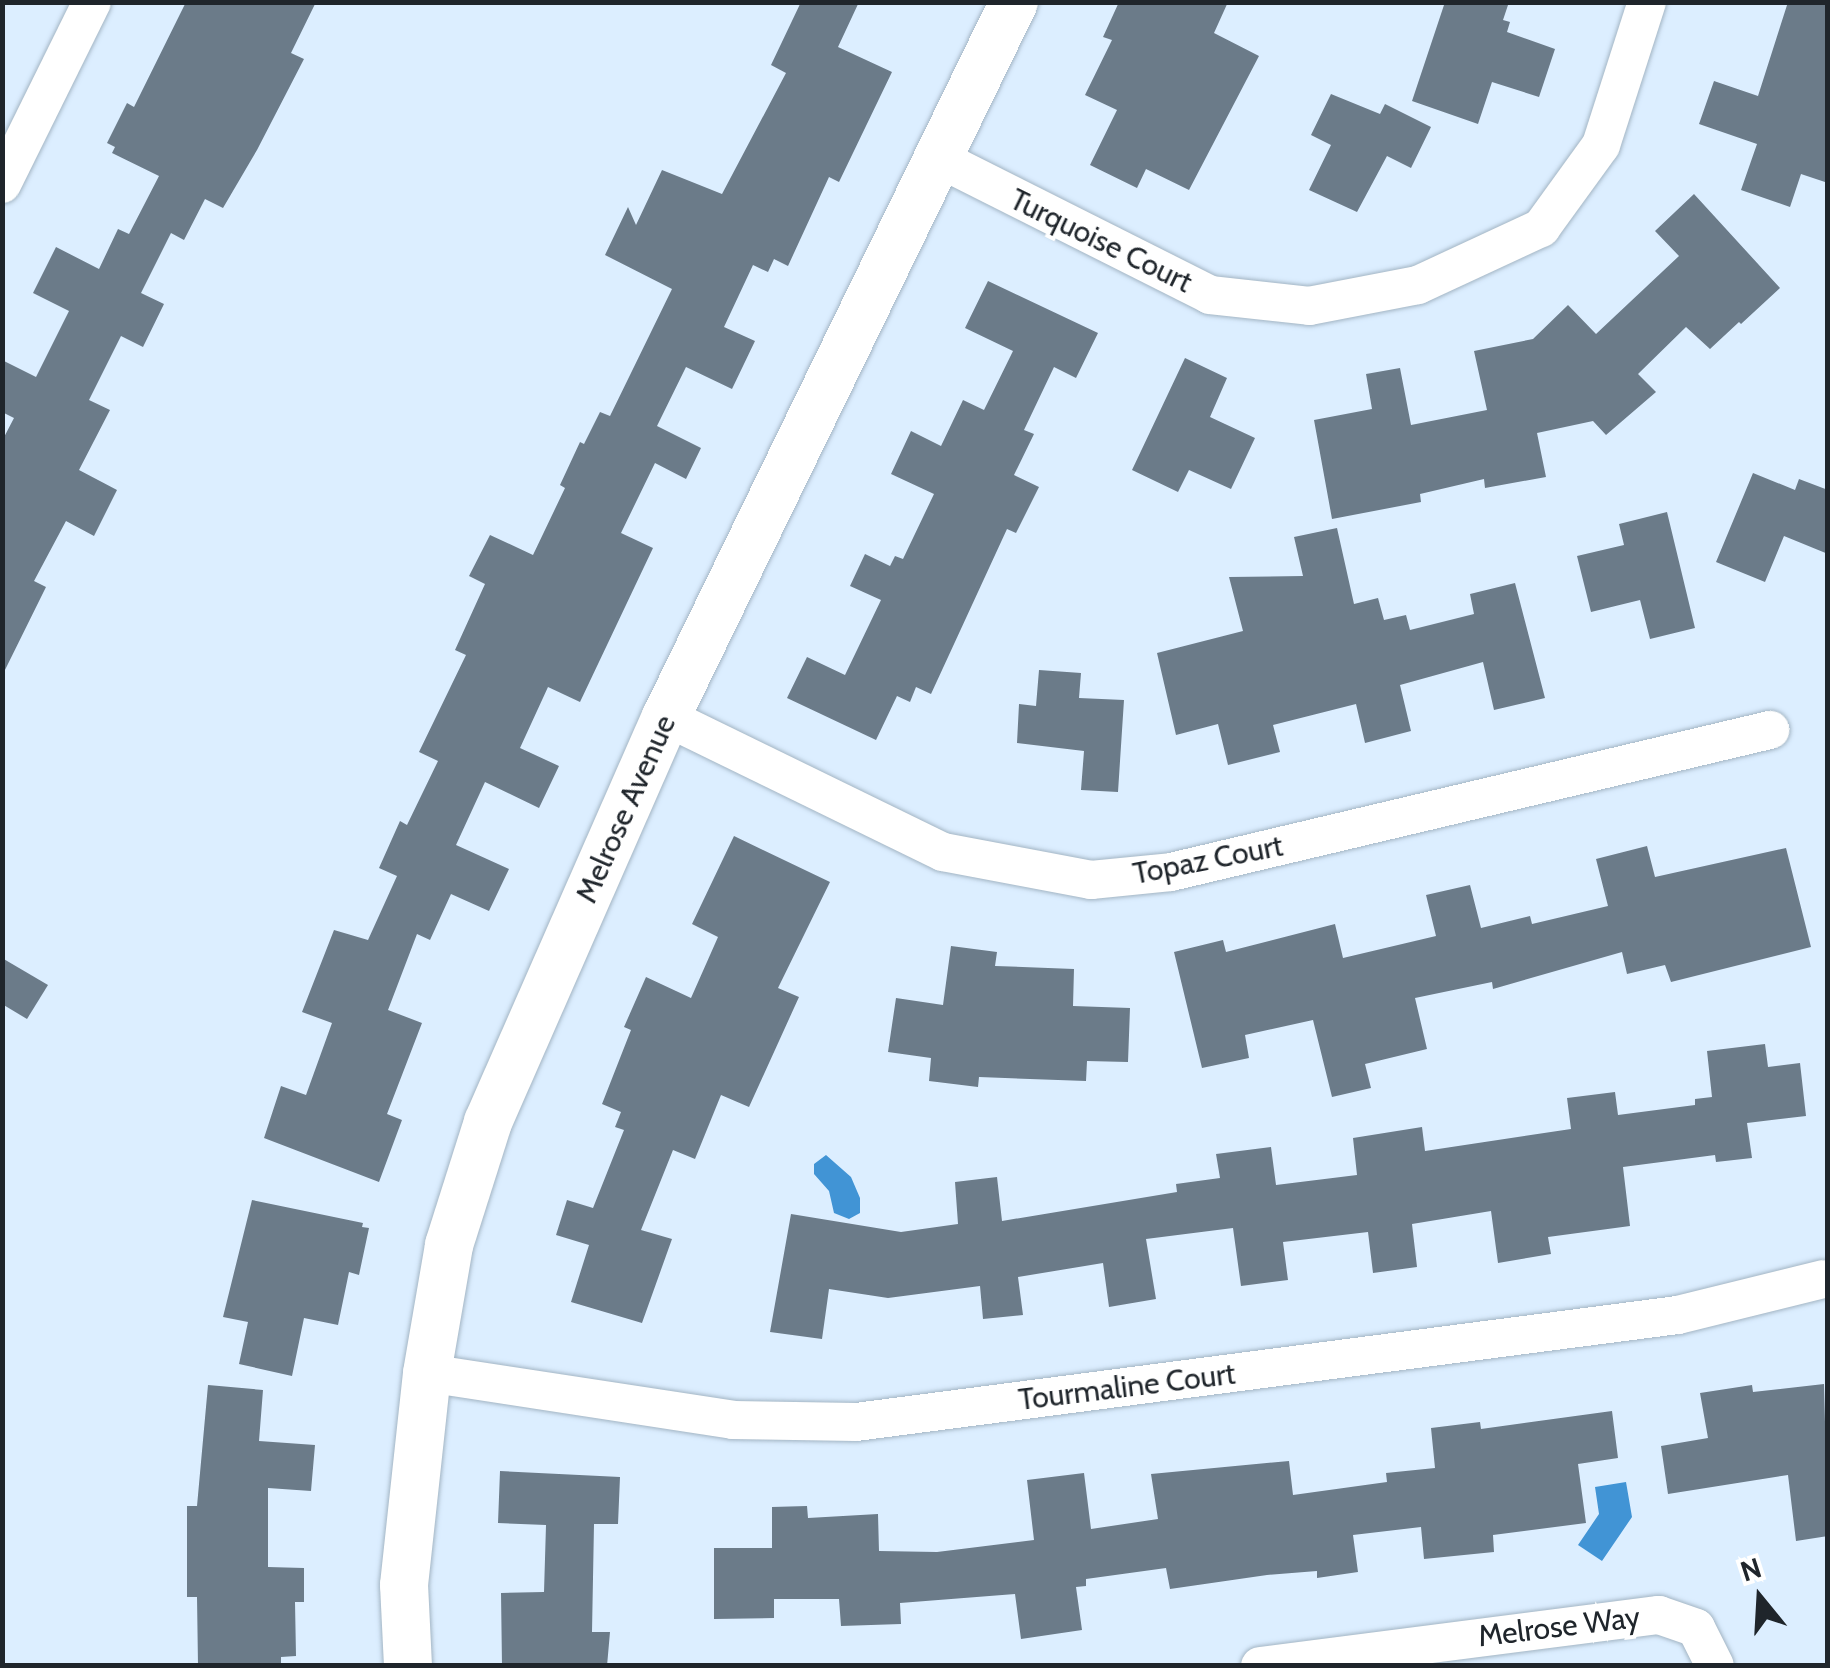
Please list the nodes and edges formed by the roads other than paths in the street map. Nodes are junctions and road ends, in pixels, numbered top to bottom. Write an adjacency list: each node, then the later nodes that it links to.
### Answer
1 (92, 2): 5 (street)
2 (1014, 2): 4 (street, Melrose Avenue)
3 (1647, 2): 4 (street, Turquoise Court)
4 (940, 159): 6 (street, Melrose Avenue)
5 (2, 184)
6 (666, 717): 7 (street, Topaz Court); 9 (street, Melrose Avenue)
7 (1770, 730)
8 (1823, 1279): 9 (street, Tourmaline Court)
9 (427, 1373): 11 (street, Melrose Avenue)
10 (1313, 1661): 12 (street, Melrose Way); 13 (street, Melrose Way)
11 (408, 1666)
12 (1260, 1666)
13 (1715, 1666)

